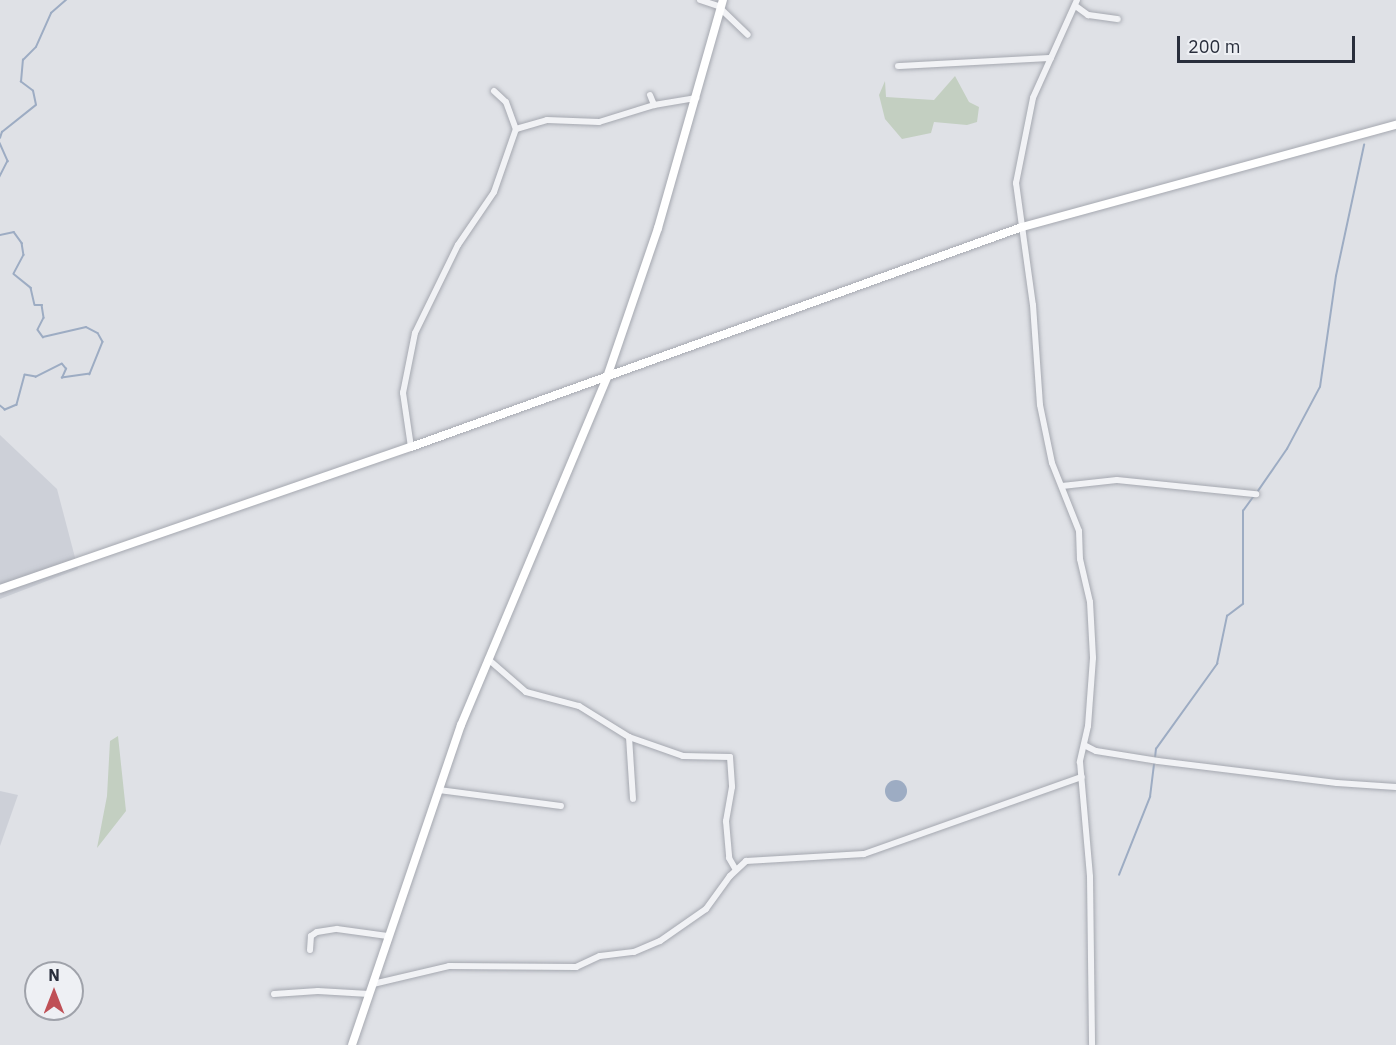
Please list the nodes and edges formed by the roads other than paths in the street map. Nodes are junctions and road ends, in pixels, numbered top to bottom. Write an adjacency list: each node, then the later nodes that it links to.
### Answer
1 (700, 0): 3 (street)
2 (1077, 3): 4 (street); 6 (street)
3 (722, 5): 5 (street); 10 (street)
4 (1118, 19)
5 (748, 34)
6 (1051, 58): 7 (street); 14 (street)
7 (898, 66)
8 (494, 91): 13 (street)
9 (650, 95): 11 (street)
10 (697, 98): 11 (street); 15 (street)
11 (654, 105): 13 (street)
12 (1396, 124): 14 (street)
13 (516, 129): 16 (street)
14 (1022, 227): 15 (street); 17 (street)
15 (607, 377): 16 (street); 20 (street)
16 (411, 447): 19 (street)
17 (1062, 486): 18 (street); 22 (street)
18 (1256, 494)
19 (0, 589)
20 (488, 659): 21 (street); 25 (street)
21 (629, 737): 26 (street); 28 (street)
22 (1084, 745): 23 (street); 24 (street)
23 (1082, 777): 28 (street); 35 (street)
24 (1396, 787)
25 (439, 790): 27 (street); 29 (street)
26 (633, 799)
27 (561, 806)
28 (736, 870): 31 (street)
29 (388, 936): 30 (street); 31 (street)
30 (310, 950)
31 (373, 984): 33 (street)
32 (274, 994): 33 (street)
33 (369, 994): 34 (street)
34 (352, 1045)
35 (1092, 1045)

